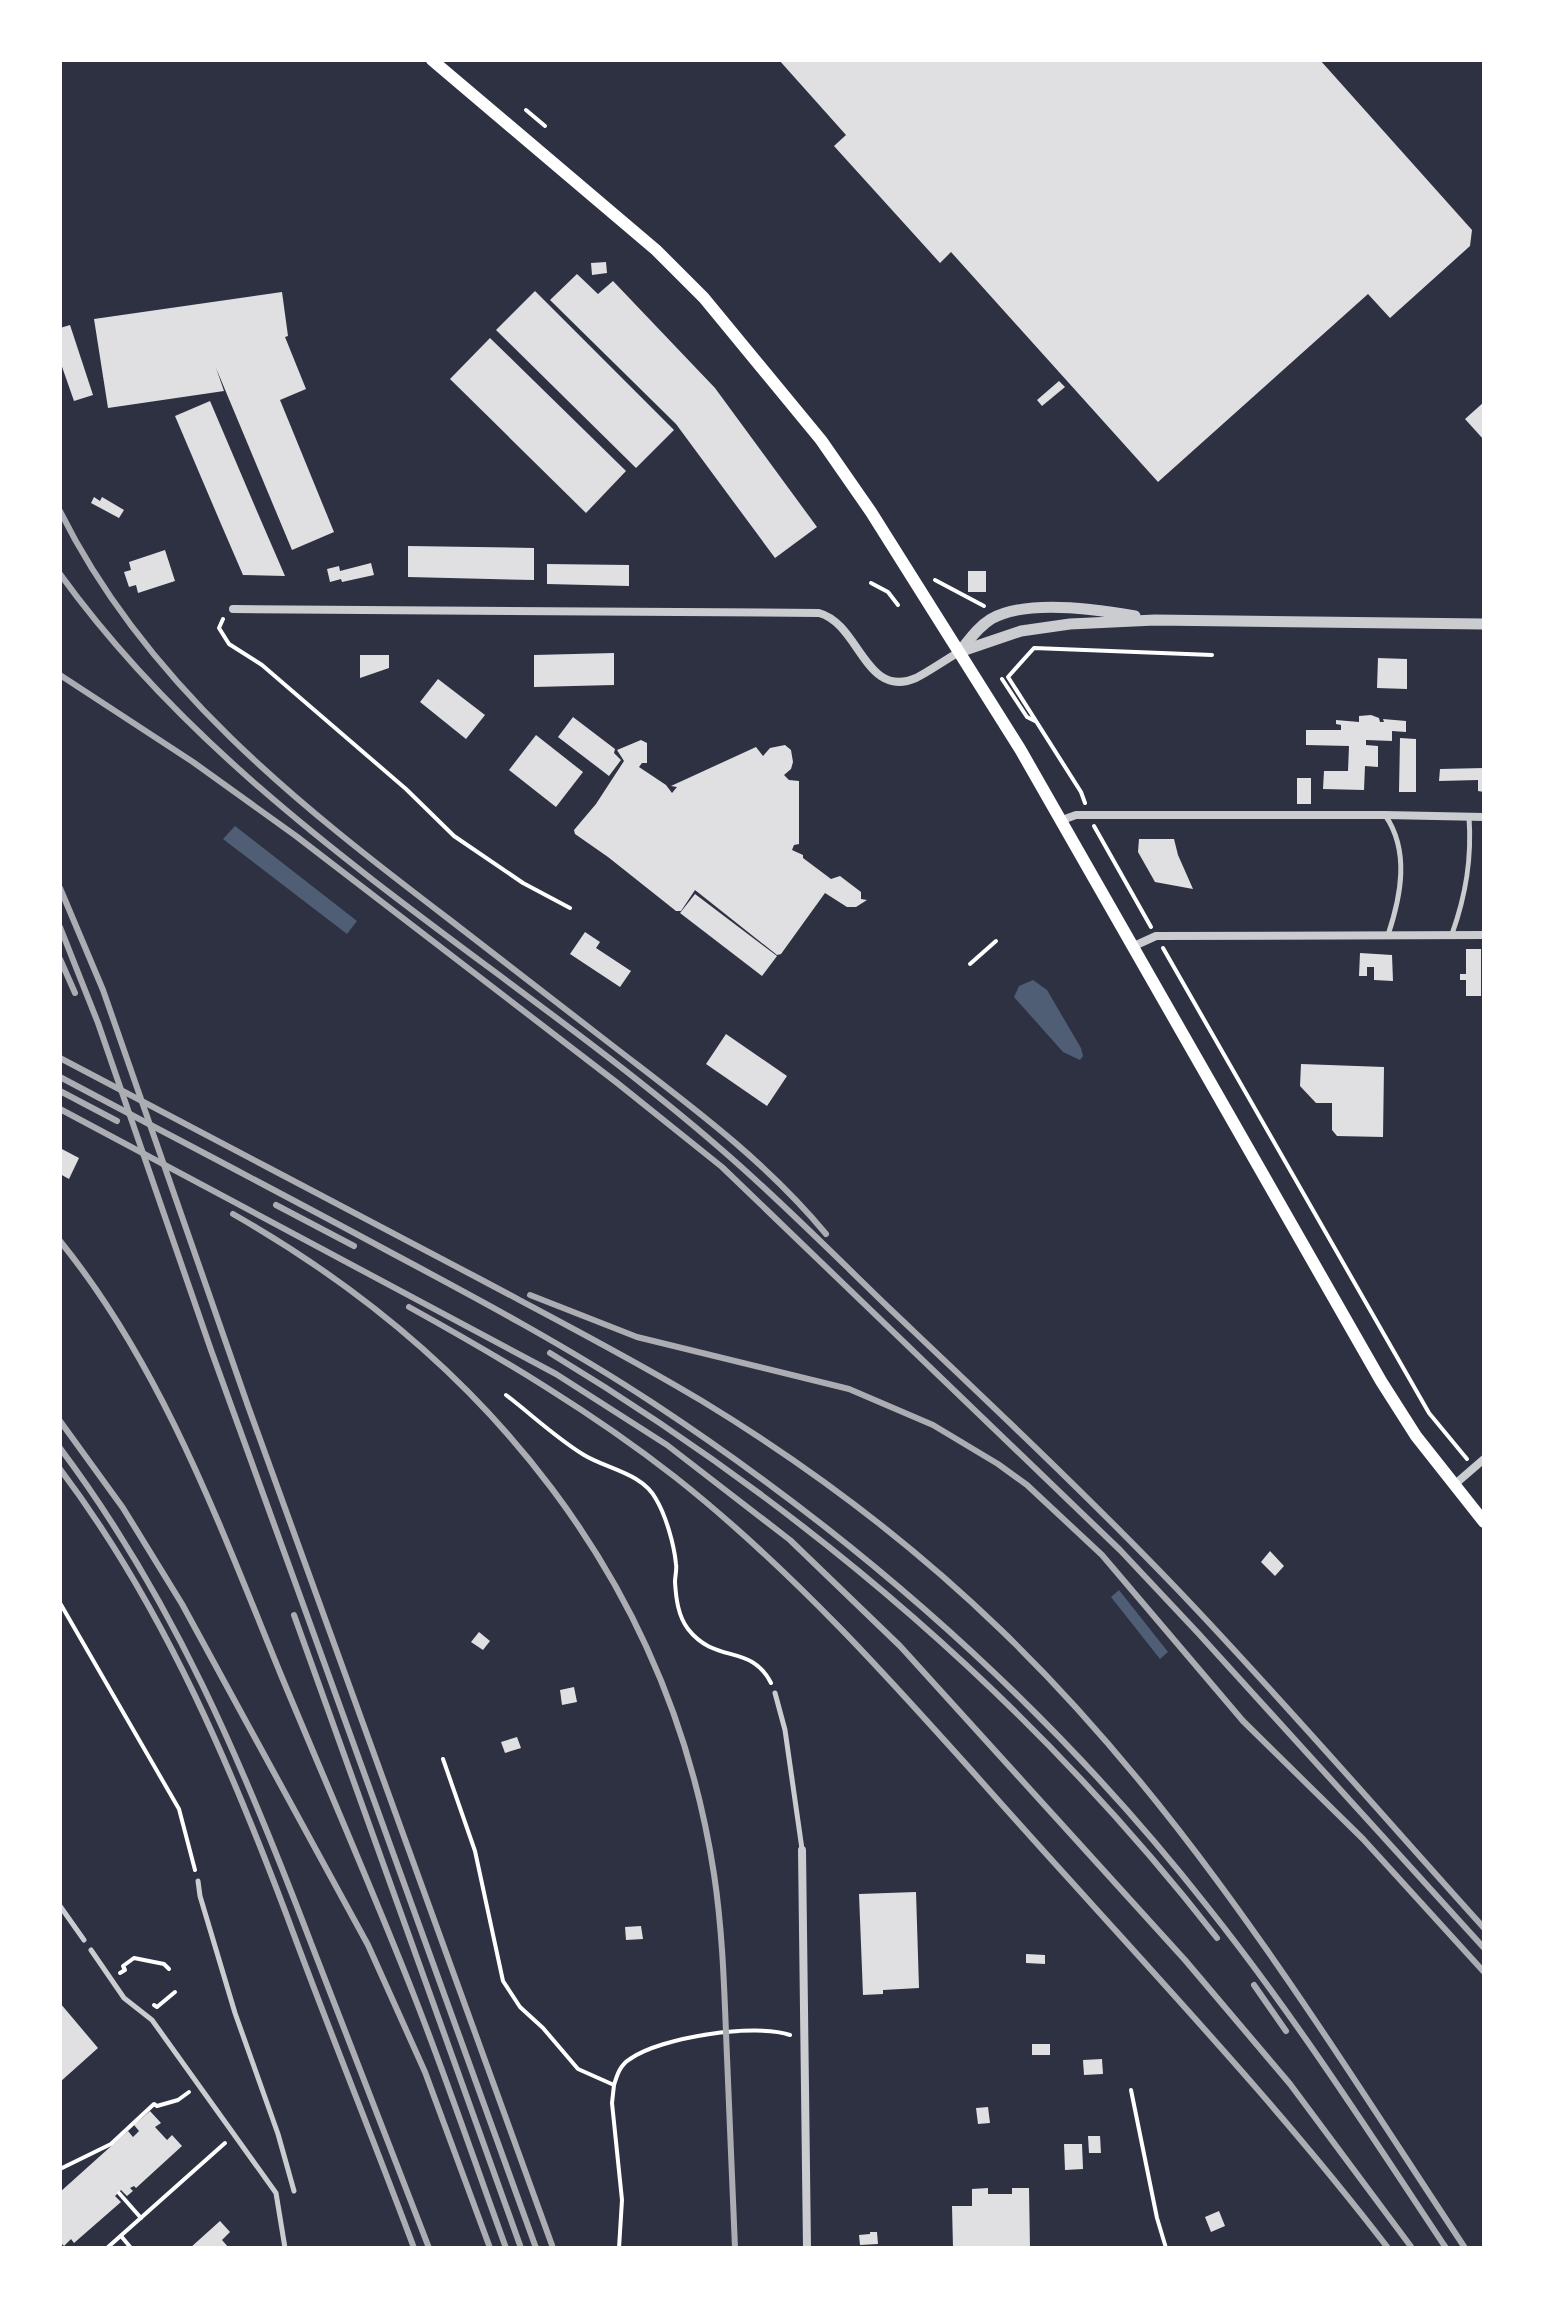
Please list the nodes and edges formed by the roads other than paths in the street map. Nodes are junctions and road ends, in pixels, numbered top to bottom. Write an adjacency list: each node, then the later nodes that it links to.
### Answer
1 (432, 60): 5 (main road)
2 (233, 609): 5 (street)
3 (1155, 620): 4 (street); 5 (street); 5 (street)
4 (1484, 624)
5 (959, 652): 9 (main road)
6 (1385, 815): 7 (street); 9 (street); 11 (lane)
7 (1469, 817): 8 (street); 10 (lane)
8 (1484, 817)
9 (1062, 820): 13 (main road)
10 (1452, 934): 11 (street); 12 (street)
11 (1388, 935): 13 (street)
12 (1484, 935)
13 (1134, 946): 15 (main road)
14 (1484, 1459): 15 (street)
15 (1454, 1485): 16 (main road)
16 (1484, 1522)
17 (775, 1693): 18 (lane)
18 (802, 1850): 25 (street)
19 (198, 1881): 23 (lane)
20 (60, 1906): 21 (lane)
21 (84, 1940)
22 (91, 1950): 24 (lane)
23 (294, 2191)
24 (285, 2248)
25 (807, 2248)

